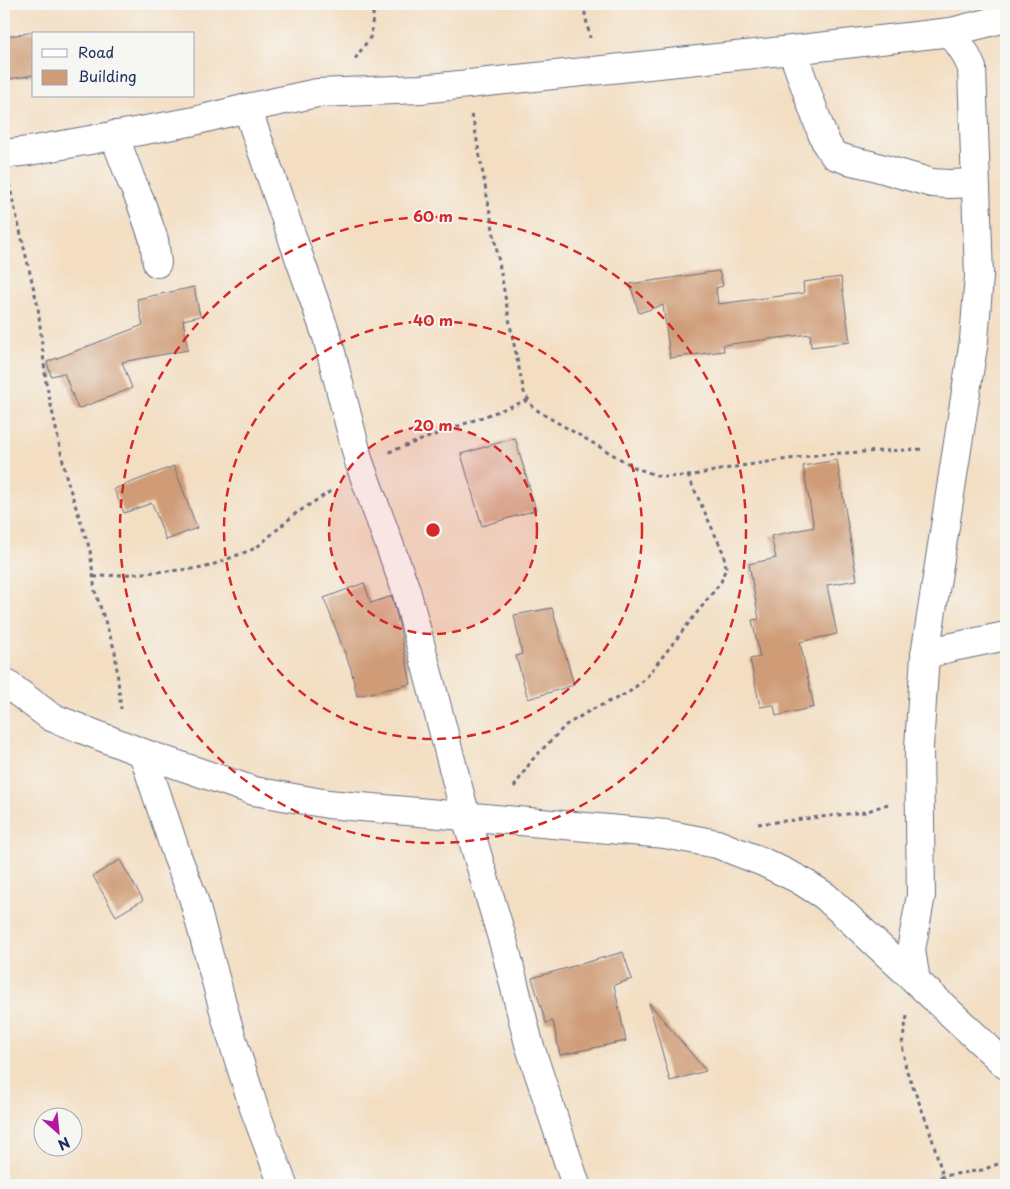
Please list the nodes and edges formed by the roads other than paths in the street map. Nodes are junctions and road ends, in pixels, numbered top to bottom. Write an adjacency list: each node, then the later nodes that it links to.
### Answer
1 (1006, 18): 2 (street)
2 (951, 32): 3 (street); 7 (street)
3 (792, 50): 4 (street); 7 (street)
4 (247, 108): 5 (street); 13 (street)
5 (114, 135): 6 (street); 8 (street)
6 (4, 154)
7 (975, 183): 10 (street)
8 (157, 263)
9 (1006, 636): 10 (street)
10 (925, 655): 14 (street)
11 (4, 682): 12 (street)
12 (143, 753): 13 (street); 16 (street)
13 (479, 818): 14 (street); 17 (street)
14 (916, 981): 15 (street)
15 (1006, 1065)
16 (283, 1185)
17 (576, 1185)

